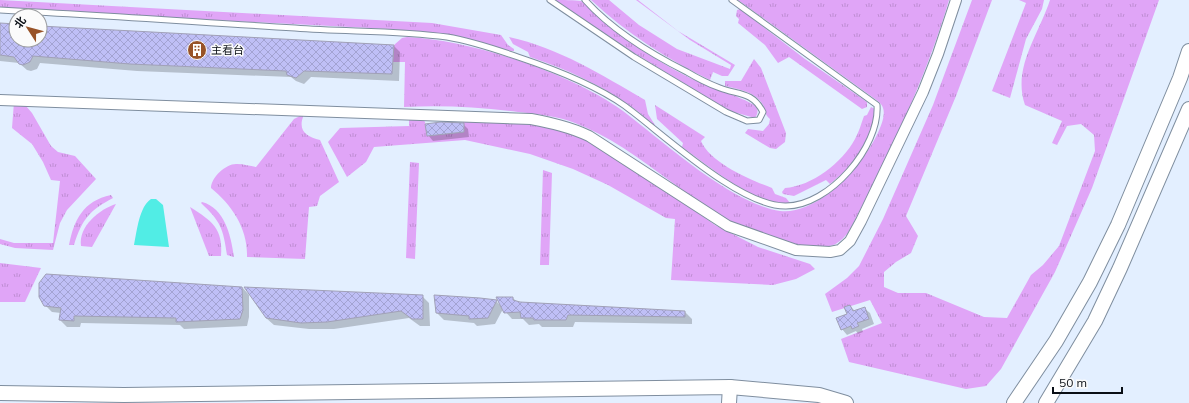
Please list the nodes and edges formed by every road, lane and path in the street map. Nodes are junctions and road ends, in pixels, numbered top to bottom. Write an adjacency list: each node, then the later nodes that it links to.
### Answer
1 (550, 0): 2 (lane)
2 (584, 0)
3 (732, 0): 5 (lane)
4 (956, 0): 7 (street)
5 (0, 10)
6 (1189, 50): 14 (street)
7 (0, 100)
8 (1189, 109): 15 (street)
9 (730, 387): 11 (street); 12 (street); 13 (street)
10 (0, 393): 11 (street)
11 (124, 399)
12 (729, 403)
13 (846, 403)
14 (1014, 403)
15 (1046, 403)

